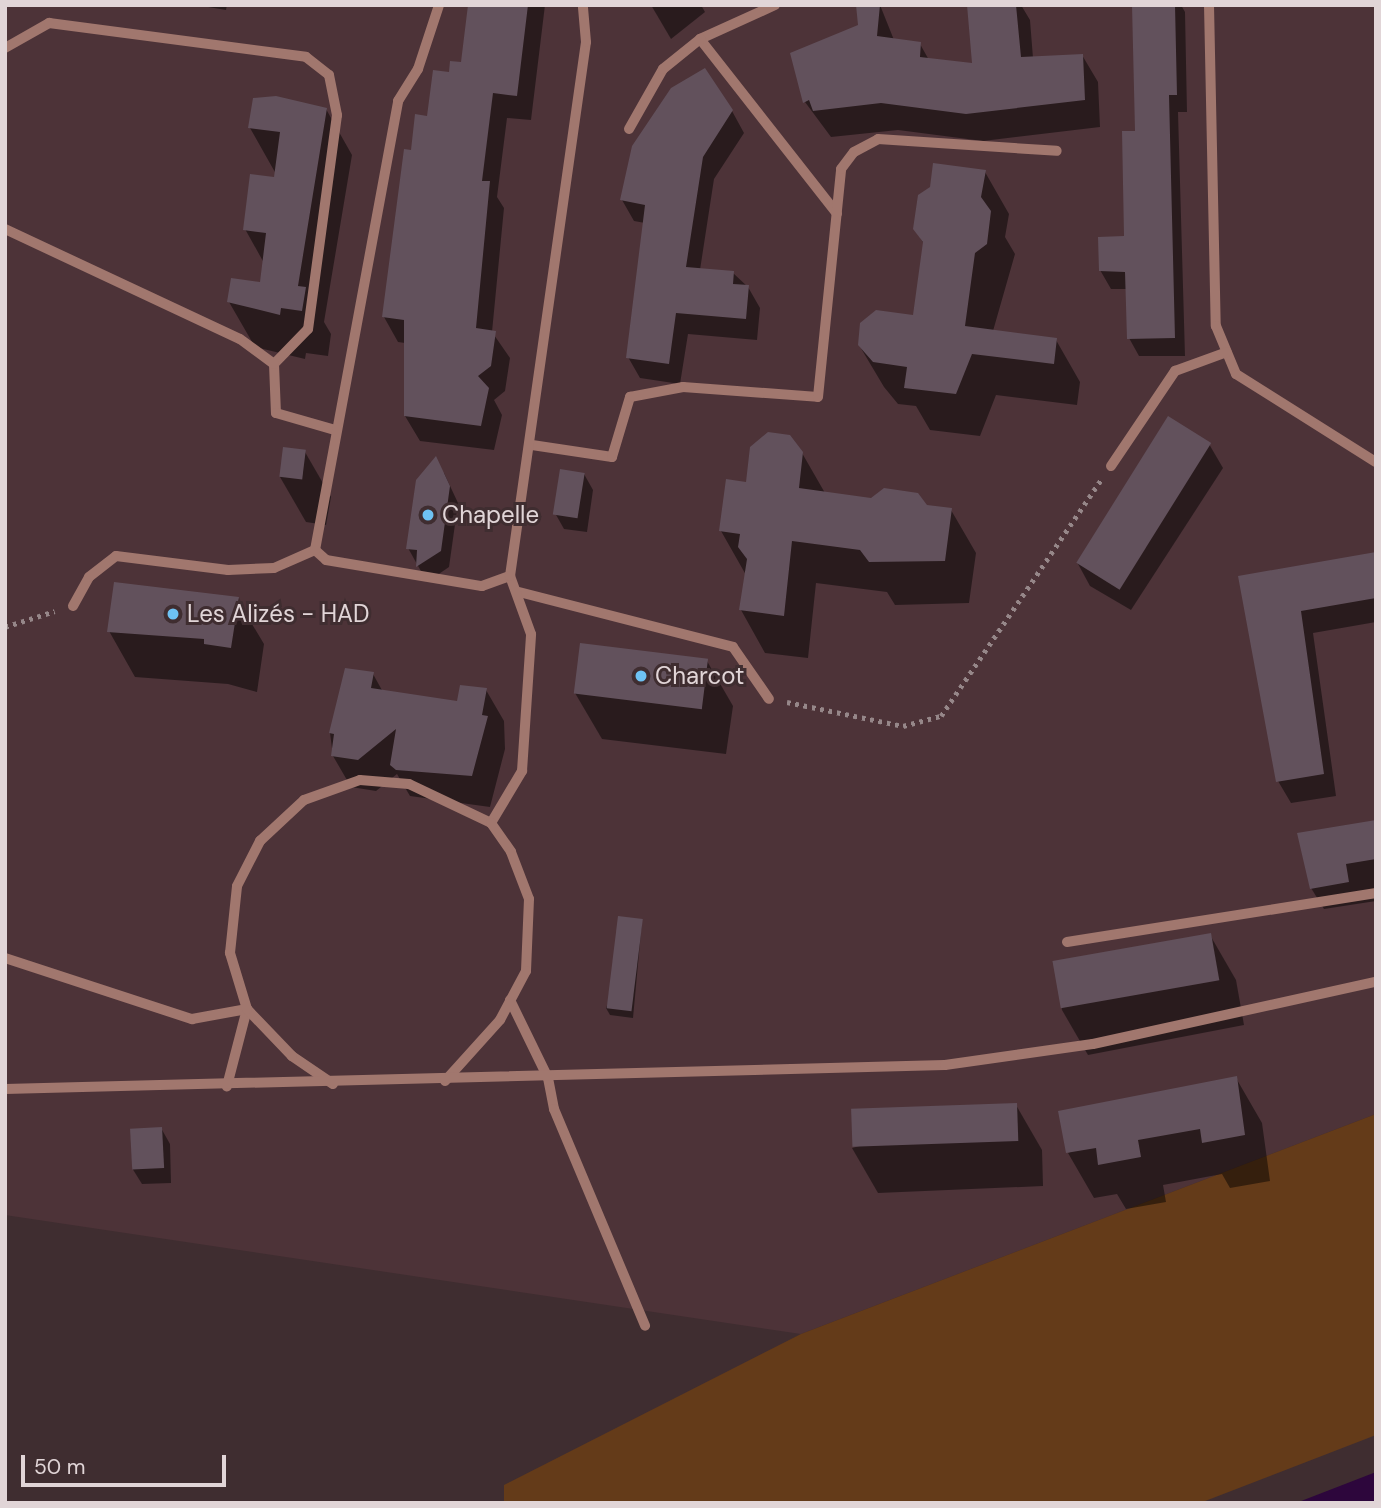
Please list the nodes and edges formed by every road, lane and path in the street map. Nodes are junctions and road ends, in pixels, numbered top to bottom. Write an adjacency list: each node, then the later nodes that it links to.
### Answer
1 (439, 5): 13 (lane)
2 (583, 5): 14 (lane)
3 (775, 5): 5 (lane)
4 (1209, 5): 11 (lane)
5 (700, 39): 7 (lane); 9 (lane)
6 (5, 48): 12 (lane)
7 (629, 129)
8 (1057, 151): 9 (lane)
9 (837, 214): 14 (lane)
10 (5, 229): 12 (lane)
11 (1227, 352): 15 (lane); 16 (lane)
12 (275, 364): 13 (lane)
13 (335, 430): 17 (lane)
14 (532, 444): 18 (lane)
15 (1376, 462)
16 (1111, 466): 22 (path)
17 (315, 550): 18 (lane); 20 (lane)
18 (510, 576): 19 (lane)
19 (519, 592): 22 (lane); 23 (lane)
20 (73, 606): 21 (path)
21 (5, 627)
22 (769, 699)
23 (491, 823): 28 (lane); 29 (lane)
24 (1376, 893): 25 (lane)
25 (1067, 942)
26 (5, 958): 29 (lane)
27 (1376, 982): 30 (lane)
28 (510, 1000): 30 (lane); 31 (lane)
29 (247, 1009): 32 (lane); 33 (lane)
30 (548, 1078): 31 (lane); 35 (lane)
31 (445, 1081): 32 (lane)
32 (333, 1084): 33 (lane)
33 (227, 1086): 34 (lane)
34 (5, 1089)
35 (645, 1326)

